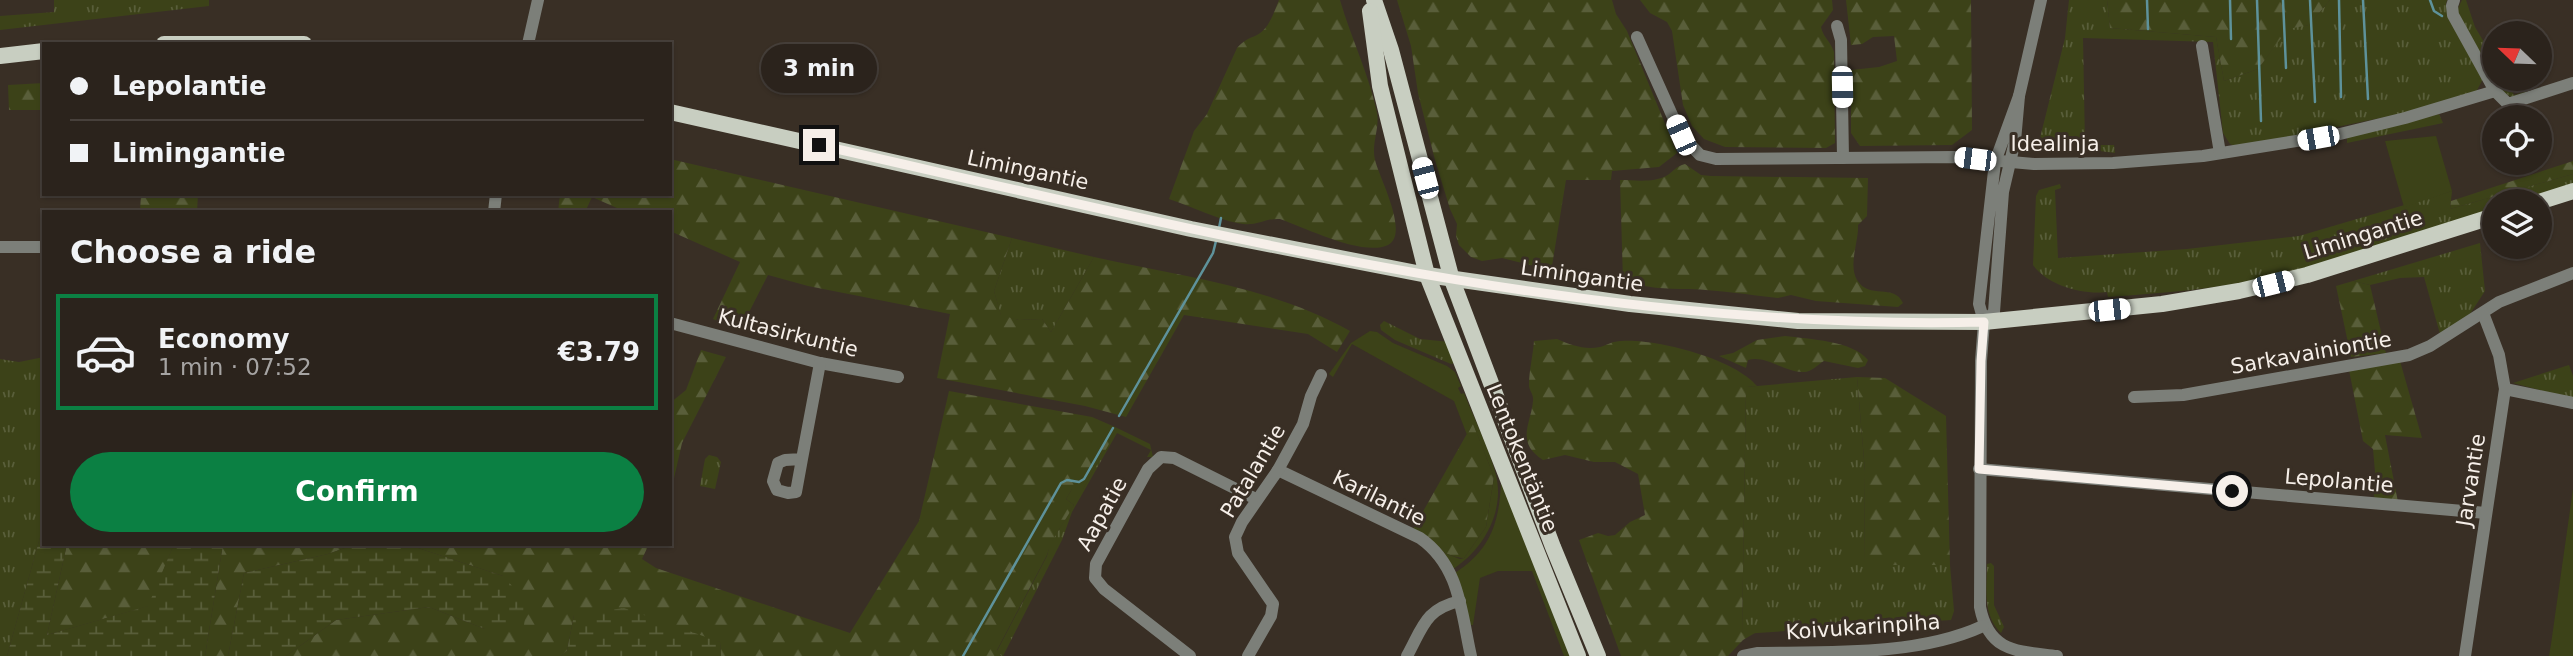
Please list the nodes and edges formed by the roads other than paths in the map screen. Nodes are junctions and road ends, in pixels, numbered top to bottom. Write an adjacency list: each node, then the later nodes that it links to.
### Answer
1 (538, 0): 7 (street)
2 (1372, 0): 28 (main road, Lentokentäntie); 29 (main road, Lentokentäntie)
3 (2041, 0): 16 (street)
4 (2454, 0): 11 (street)
5 (1837, 26): 19 (street)
6 (1637, 37): 19 (street, Idealinja)
7 (528, 42)
8 (2202, 46): 18 (street)
9 (42, 51): 10 (main road)
10 (0, 56)
11 (2482, 66)
12 (2573, 83): 13 (street)
13 (2552, 90)
14 (2496, 91): 15 (street); 18 (street, Idealinja)
15 (2548, 91)
16 (2019, 96): 20 (street); 21 (street)
17 (672, 112): 28 (main road, Limingantie)
18 (2220, 153): 21 (street, Idealinja)
19 (1843, 158): 20 (street, Idealinja)
20 (1995, 162): 21 (street, Idealinja); 31 (street)
21 (2010, 163): 31 (street)
22 (2573, 191): 23 (main road)
23 (2552, 198)
24 (2482, 220): 31 (main road, Limingantie)
25 (0, 247): 26 (street)
26 (42, 247)
27 (2573, 274): 30 (street, Sarkavainiontie)
28 (1427, 275): 29 (main road, Limingantie); 50 (main road, Lentokentäntie)
29 (1452, 280): 31 (main road, Limingantie); 51 (main road, Lentokentäntie)
30 (2483, 313): 36 (street, Jarvantie); 37 (street, Sarkavainiontie)
31 (1984, 322): 40 (street)
32 (672, 324): 33 (street, Kultasirkuntie)
33 (820, 363): 35 (street, Kultasirkuntie); 39 (street)
34 (1321, 375): 41 (street, Patalantie)
35 (898, 377)
36 (2505, 389): 38 (street); 43 (street, Jarvantie)
37 (2134, 397)
38 (2573, 403)
39 (802, 459)
40 (1979, 469): 43 (street, Lepolantie); 45 (street)
41 (1278, 470): 42 (street, Patalantie); 44 (street, Karilantie)
42 (1256, 499): 46 (street, Aapatie); 47 (street, Patalantie)
43 (2486, 513): 54 (street, Jarvantie)
44 (1460, 601): 48 (street); 49 (street, Karilantie)
45 (1983, 626): 52 (street, Koivukarinpiha); 53 (street)
46 (1190, 656)
47 (1248, 656)
48 (1407, 656)
49 (1471, 656)
50 (1578, 656)
51 (1598, 656)
52 (1743, 656)
53 (2057, 656)
54 (2465, 656)

